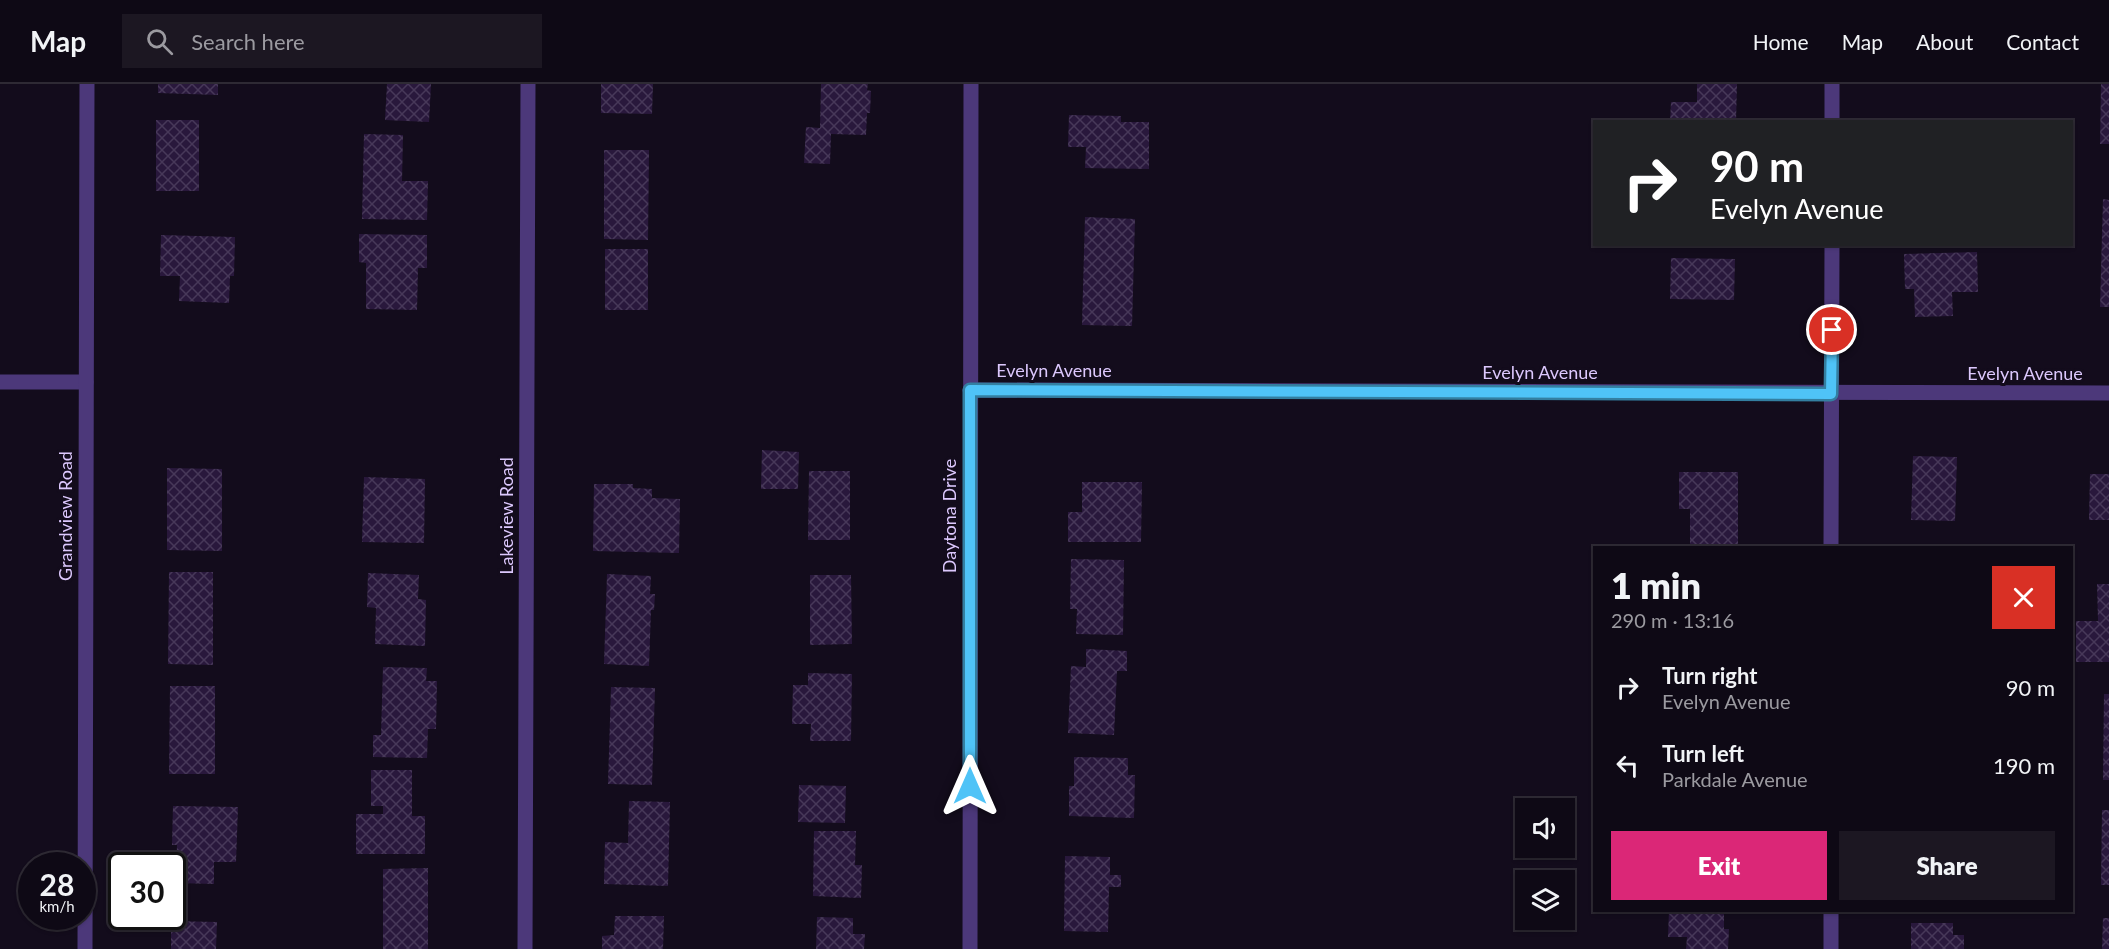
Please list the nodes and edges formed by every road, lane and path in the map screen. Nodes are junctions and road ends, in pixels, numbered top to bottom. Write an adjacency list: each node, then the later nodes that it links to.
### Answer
1 (87, 84): 8 (street, Grandview Road)
2 (528, 84): 15 (street, Lakeview Road)
3 (971, 84): 9 (street, Daytona Drive)
4 (1832, 84): 5 (street)
5 (1832, 120)
6 (1832, 246): 11 (street)
7 (0, 382): 8 (street)
8 (86, 382): 14 (street, Grandview Road)
9 (970, 390): 11 (street, Evelyn Avenue); 16 (street, Daytona Drive)
10 (2109, 393): 11 (street, Evelyn Avenue)
11 (1831, 394): 12 (street)
12 (1831, 546)
13 (1831, 912): 17 (street)
14 (86, 949)
15 (525, 949)
16 (970, 949)
17 (1831, 949)

